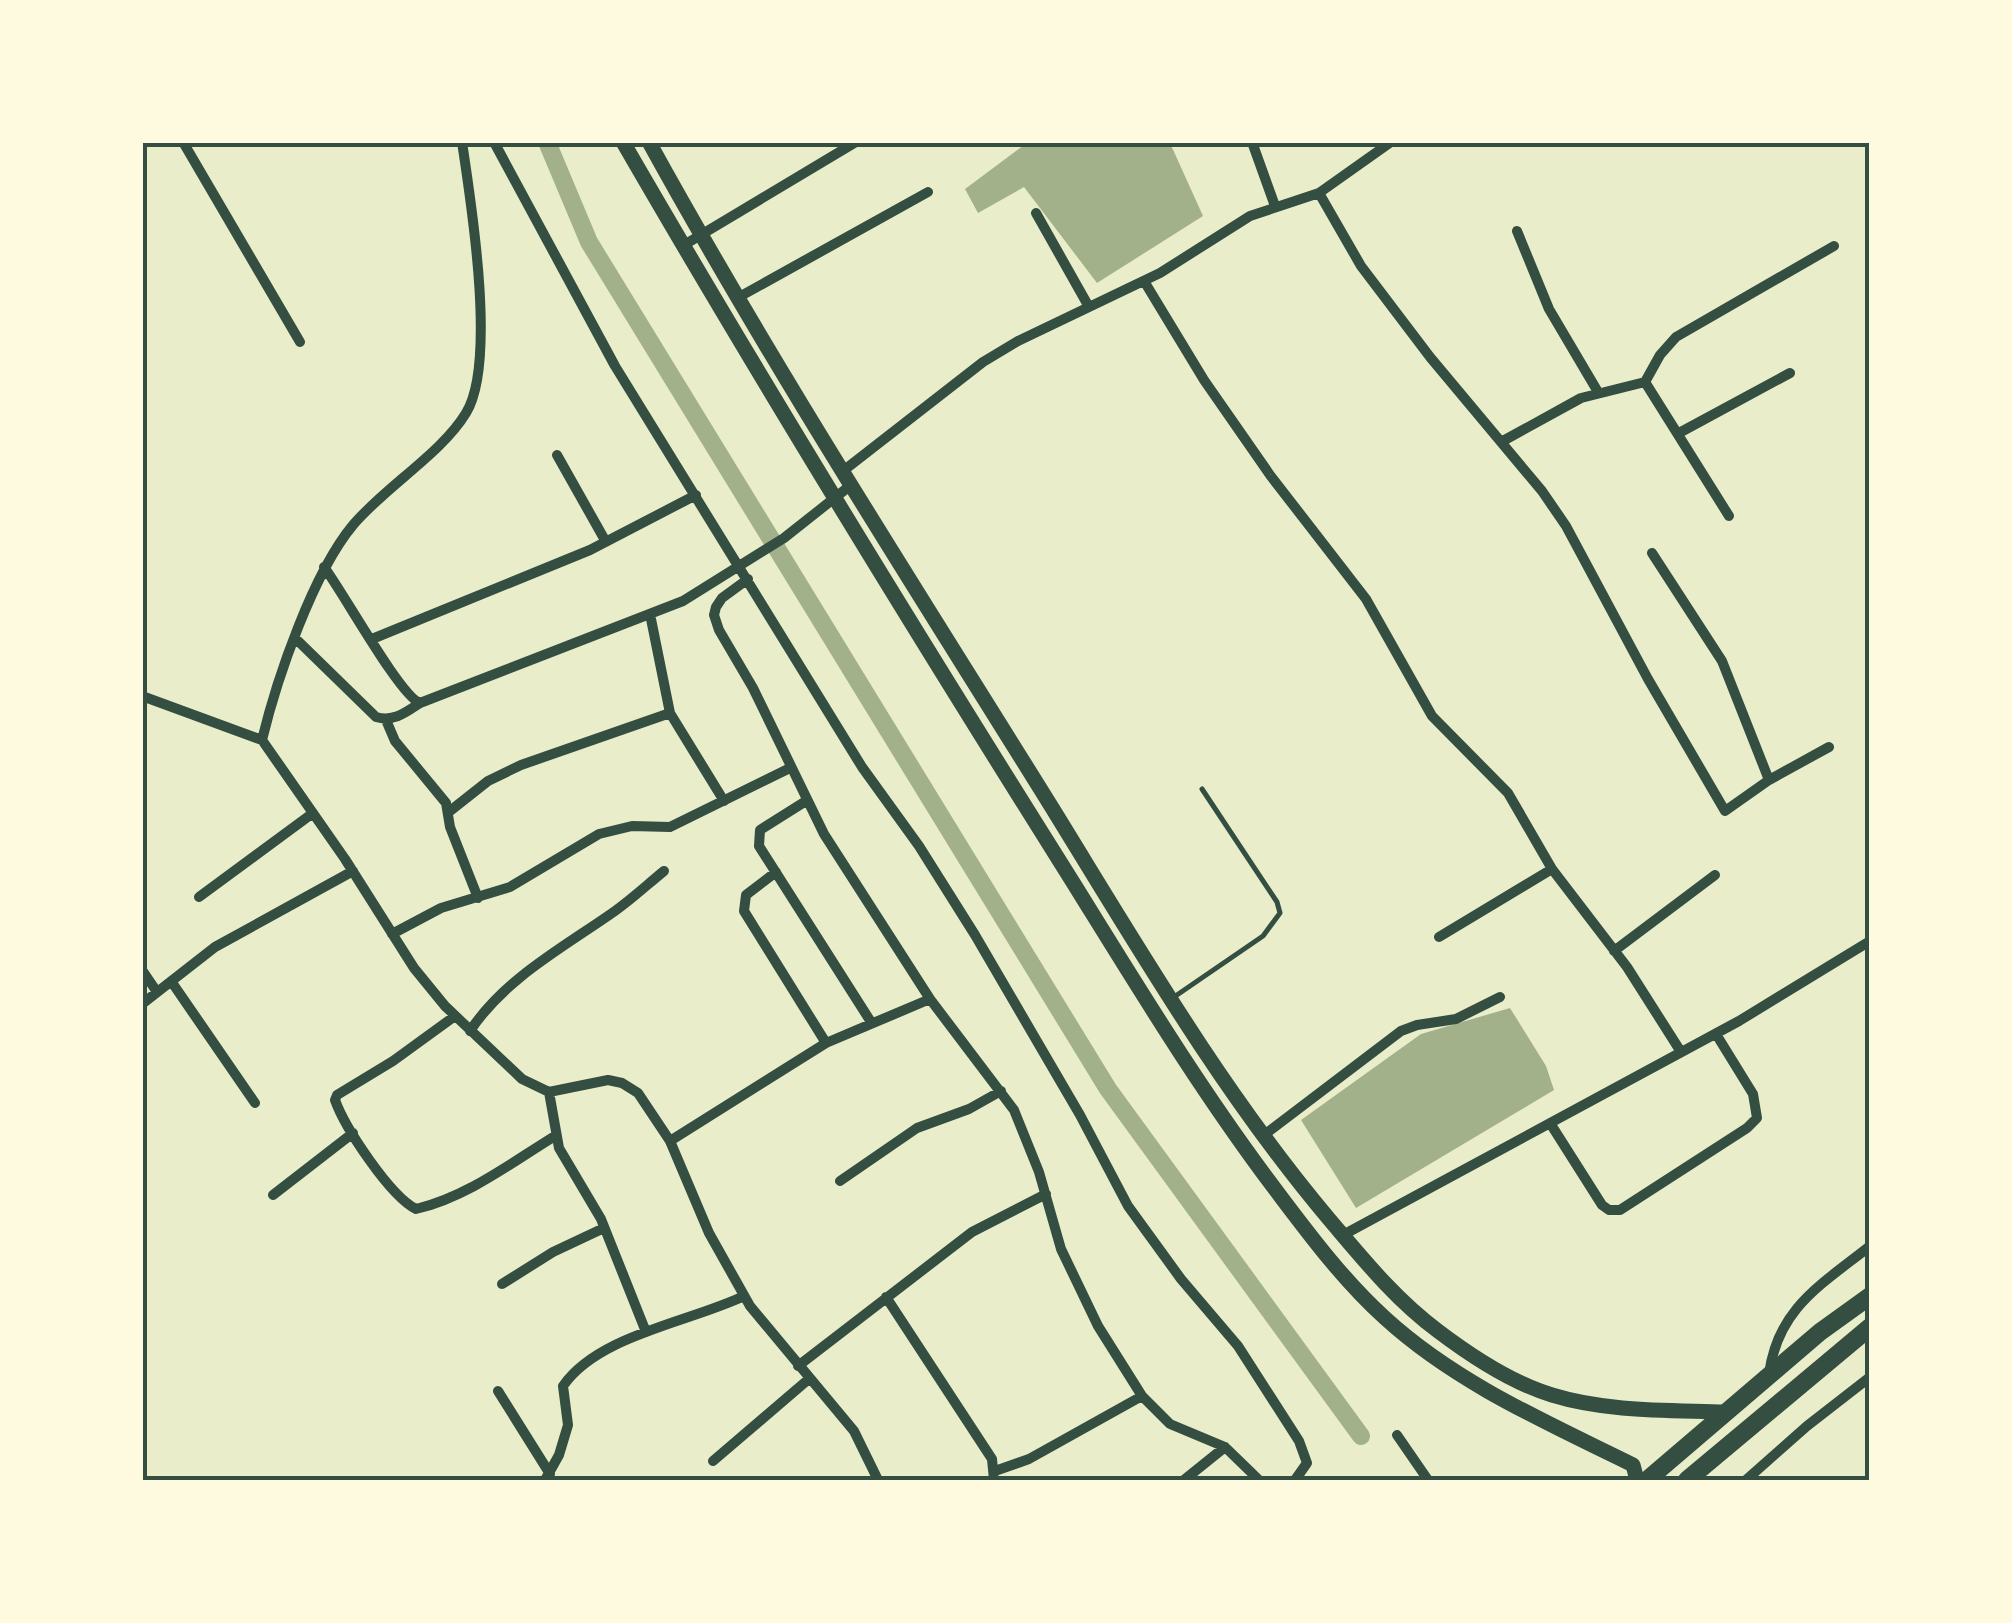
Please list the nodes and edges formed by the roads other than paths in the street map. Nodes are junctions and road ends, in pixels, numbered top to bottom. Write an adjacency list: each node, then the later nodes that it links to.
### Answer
1 (183, 142): 20 (street)
2 (462, 142): 34 (street)
3 (494, 142): 28 (street)
4 (624, 142): 15 (main road)
5 (649, 142): 14 (main road)
6 (856, 142): 14 (street)
7 (1252, 142): 11 (street)
8 (1391, 142): 10 (street)
9 (928, 192): 18 (street)
10 (1319, 192): 11 (street); 25 (street)
11 (1275, 206): 17 (street)
12 (1036, 213): 19 (street)
13 (1517, 231): 23 (street)
14 (702, 236): 15 (street); 18 (main road)
15 (684, 245): 29 (main road)
16 (1834, 246): 22 (street)
17 (1144, 281): 19 (street); 52 (street)
18 (738, 297): 27 (main road)
19 (1089, 307): 27 (street)
20 (300, 342)
21 (1790, 373): 24 (street)
22 (1645, 382): 23 (street); 24 (street)
23 (1598, 392): 25 (street)
24 (1678, 433): 30 (street)
25 (1500, 442): 46 (street)
26 (557, 455): 31 (street)
27 (847, 478): 29 (street); 68 (main road)
28 (696, 495): 31 (street); 33 (street)
29 (833, 497): 33 (street); 113 (main road)
30 (1729, 516)
31 (606, 542): 38 (street)
32 (1652, 553): 46 (street)
33 (747, 564): 35 (street); 36 (street)
34 (324, 567): 37 (street); 38 (street)
35 (748, 579): 45 (street); 111 (street)
36 (650, 614): 40 (street); 41 (street)
37 (296, 639): 42 (street); 43 (street)
38 (372, 639): 40 (street)
39 (142, 696): 43 (street)
40 (420, 704): 42 (street)
41 (670, 712): 48 (street); 50 (street)
42 (386, 720): 50 (street)
43 (262, 740): 51 (street)
44 (1829, 747): 46 (street)
45 (790, 768): 48 (street); 49 (street)
46 (1770, 780)
47 (1202, 789): 68 (lane)
48 (724, 801): 58 (street)
49 (806, 801): 55 (street); 67 (street)
50 (450, 811): 58 (street)
51 (312, 812): 54 (street); 57 (street)
52 (1552, 869): 60 (street); 62 (street)
53 (664, 871): 72 (street)
54 (353, 872): 59 (street); 64 (street)
55 (776, 872): 71 (street); 74 (street)
56 (1715, 874): 62 (street)
57 (200, 898)
58 (478, 898): 59 (street)
59 (392, 934): 70 (street)
60 (1439, 937)
61 (1870, 940): 73 (street)
62 (1614, 951): 75 (street)
63 (142, 970): 65 (street)
64 (171, 981): 65 (street); 78 (street)
65 (157, 992): 69 (street)
66 (1500, 997): 81 (street)
67 (930, 999): 71 (street); 77 (street)
68 (1172, 999): 81 (main road)
69 (142, 1004)
70 (455, 1016): 72 (street); 80 (street)
71 (871, 1022): 74 (street)
72 (470, 1031): 76 (street)
73 (1716, 1034): 75 (street); 79 (street)
74 (826, 1043): 83 (street)
75 (1681, 1052): 79 (street)
76 (548, 1092): 82 (street); 83 (street)
77 (1001, 1092): 84 (street); 85 (street)
78 (255, 1103)
79 (1550, 1124): 88 (street)
80 (353, 1132): 82 (street); 86 (street)
81 (1264, 1135): 88 (main road)
82 (556, 1136): 87 (street)
83 (670, 1141): 91 (street)
84 (840, 1181)
85 (1046, 1194): 93 (street); 101 (street)
86 (274, 1195)
87 (604, 1228): 90 (street); 95 (street)
88 (1343, 1236): 102 (main road)
89 (1870, 1246): 97 (street)
90 (502, 1284)
91 (744, 1296): 95 (street); 96 (street)
92 (1870, 1296): 97 (highway)
93 (886, 1297): 96 (street); 106 (street)
94 (1870, 1327): 115 (highway)
95 (646, 1332): 107 (street)
96 (798, 1366): 98 (street)
97 (1769, 1375): 102 (highway)
98 (810, 1378): 105 (street); 108 (street)
99 (1870, 1378): 116 (street)
100 (498, 1390): 107 (street)
101 (1142, 1396): 104 (street); 106 (street)
102 (1725, 1412): 114 (highway)
103 (1396, 1434): 112 (street)
104 (1225, 1446): 109 (street); 110 (street)
105 (713, 1461)
106 (994, 1476)
107 (548, 1477)
108 (878, 1480)
109 (1184, 1480)
110 (1259, 1480)
111 (1295, 1480)
112 (1428, 1480)
113 (1637, 1480)
114 (1647, 1480)
115 (1687, 1480)
116 (1746, 1480)

